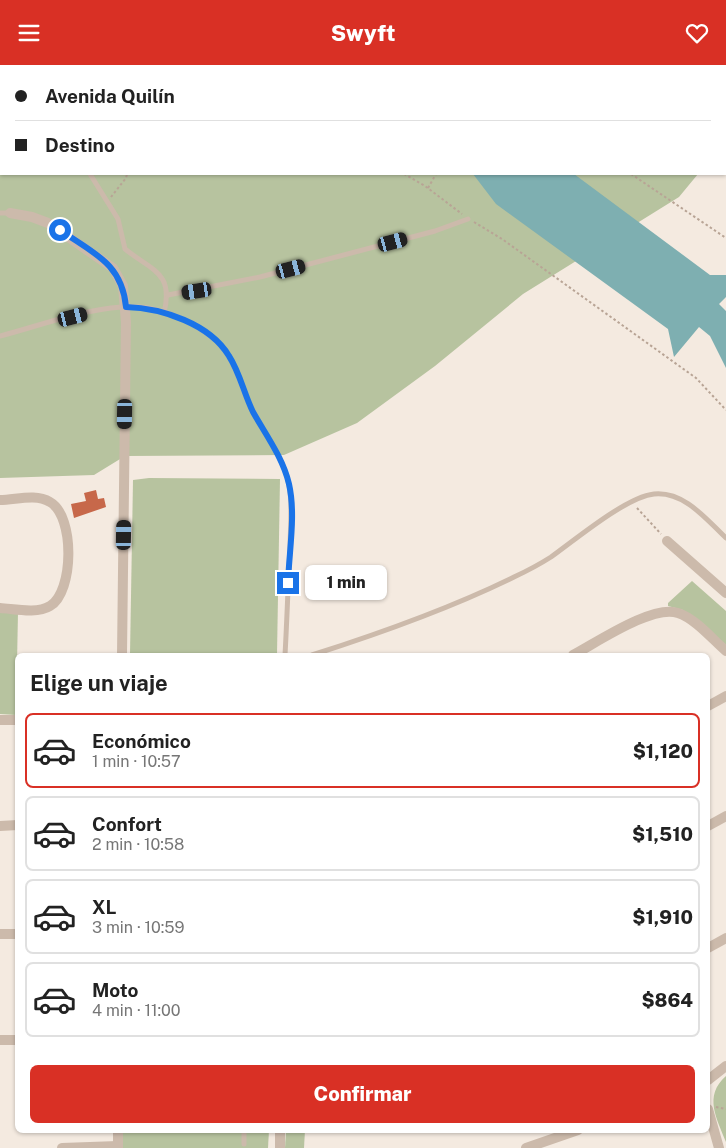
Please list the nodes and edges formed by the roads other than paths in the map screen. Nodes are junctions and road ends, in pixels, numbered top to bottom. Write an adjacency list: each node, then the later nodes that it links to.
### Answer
1 (91, 175): 4 (lane)
2 (5, 213): 5 (street)
3 (468, 219): 4 (lane)
4 (168, 295): 6 (lane)
5 (126, 307): 6 (lane); 7 (lane); 14 (street)
6 (164, 313): 15 (lane)
7 (0, 336)
8 (0, 501): 12 (street)
9 (726, 538): 16 (lane)
10 (667, 541): 11 (street)
11 (726, 593)
12 (0, 608)
13 (726, 651): 17 (street)
14 (122, 653)
15 (285, 653)
16 (318, 653)
17 (577, 653)
18 (726, 696): 19 (street)
19 (710, 705)
20 (0, 720): 21 (street)
21 (15, 720)
22 (726, 816): 24 (street)
23 (15, 825): 25 (street)
24 (710, 825)
25 (0, 826)
26 (0, 934): 27 (street)
27 (15, 934)
28 (726, 938): 29 (street)
29 (710, 947)
30 (0, 1040): 31 (street)
31 (15, 1040)
32 (726, 1066): 33 (street)
33 (711, 1077)
34 (710, 1117): 40 (street)
35 (710, 1131): 40 (street)
36 (118, 1133): 42 (street)
37 (244, 1133): 41 (lane)
38 (280, 1133): 44 (street)
39 (569, 1133): 45 (street)
40 (717, 1143)
41 (244, 1144)
42 (118, 1147): 43 (street)
43 (62, 1148)
44 (280, 1148)
45 (526, 1148)

